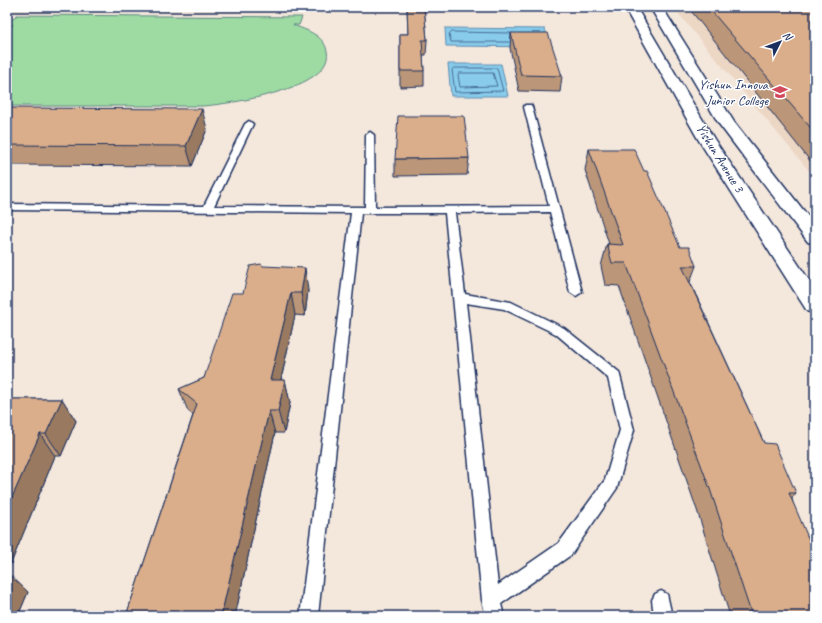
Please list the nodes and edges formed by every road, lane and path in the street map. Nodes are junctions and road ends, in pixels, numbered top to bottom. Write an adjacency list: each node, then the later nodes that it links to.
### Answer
1 (630, 7): 15 (main road, Yishun Avenue 3)
2 (656, 7): 12 (main road, Yishun Avenue 3)
3 (528, 107): 11 (lane)
4 (249, 124): 7 (lane)
5 (370, 135): 9 (lane)
6 (7, 207): 7 (lane)
7 (207, 209): 8 (lane)
8 (356, 210): 9 (lane); 17 (lane)
9 (370, 210): 10 (lane)
10 (450, 210): 11 (lane); 14 (lane)
11 (553, 210): 13 (lane)
12 (815, 238)
13 (576, 292)
14 (461, 298): 16 (lane); 16 (lane)
15 (815, 306)
16 (493, 608)
17 (308, 616)

